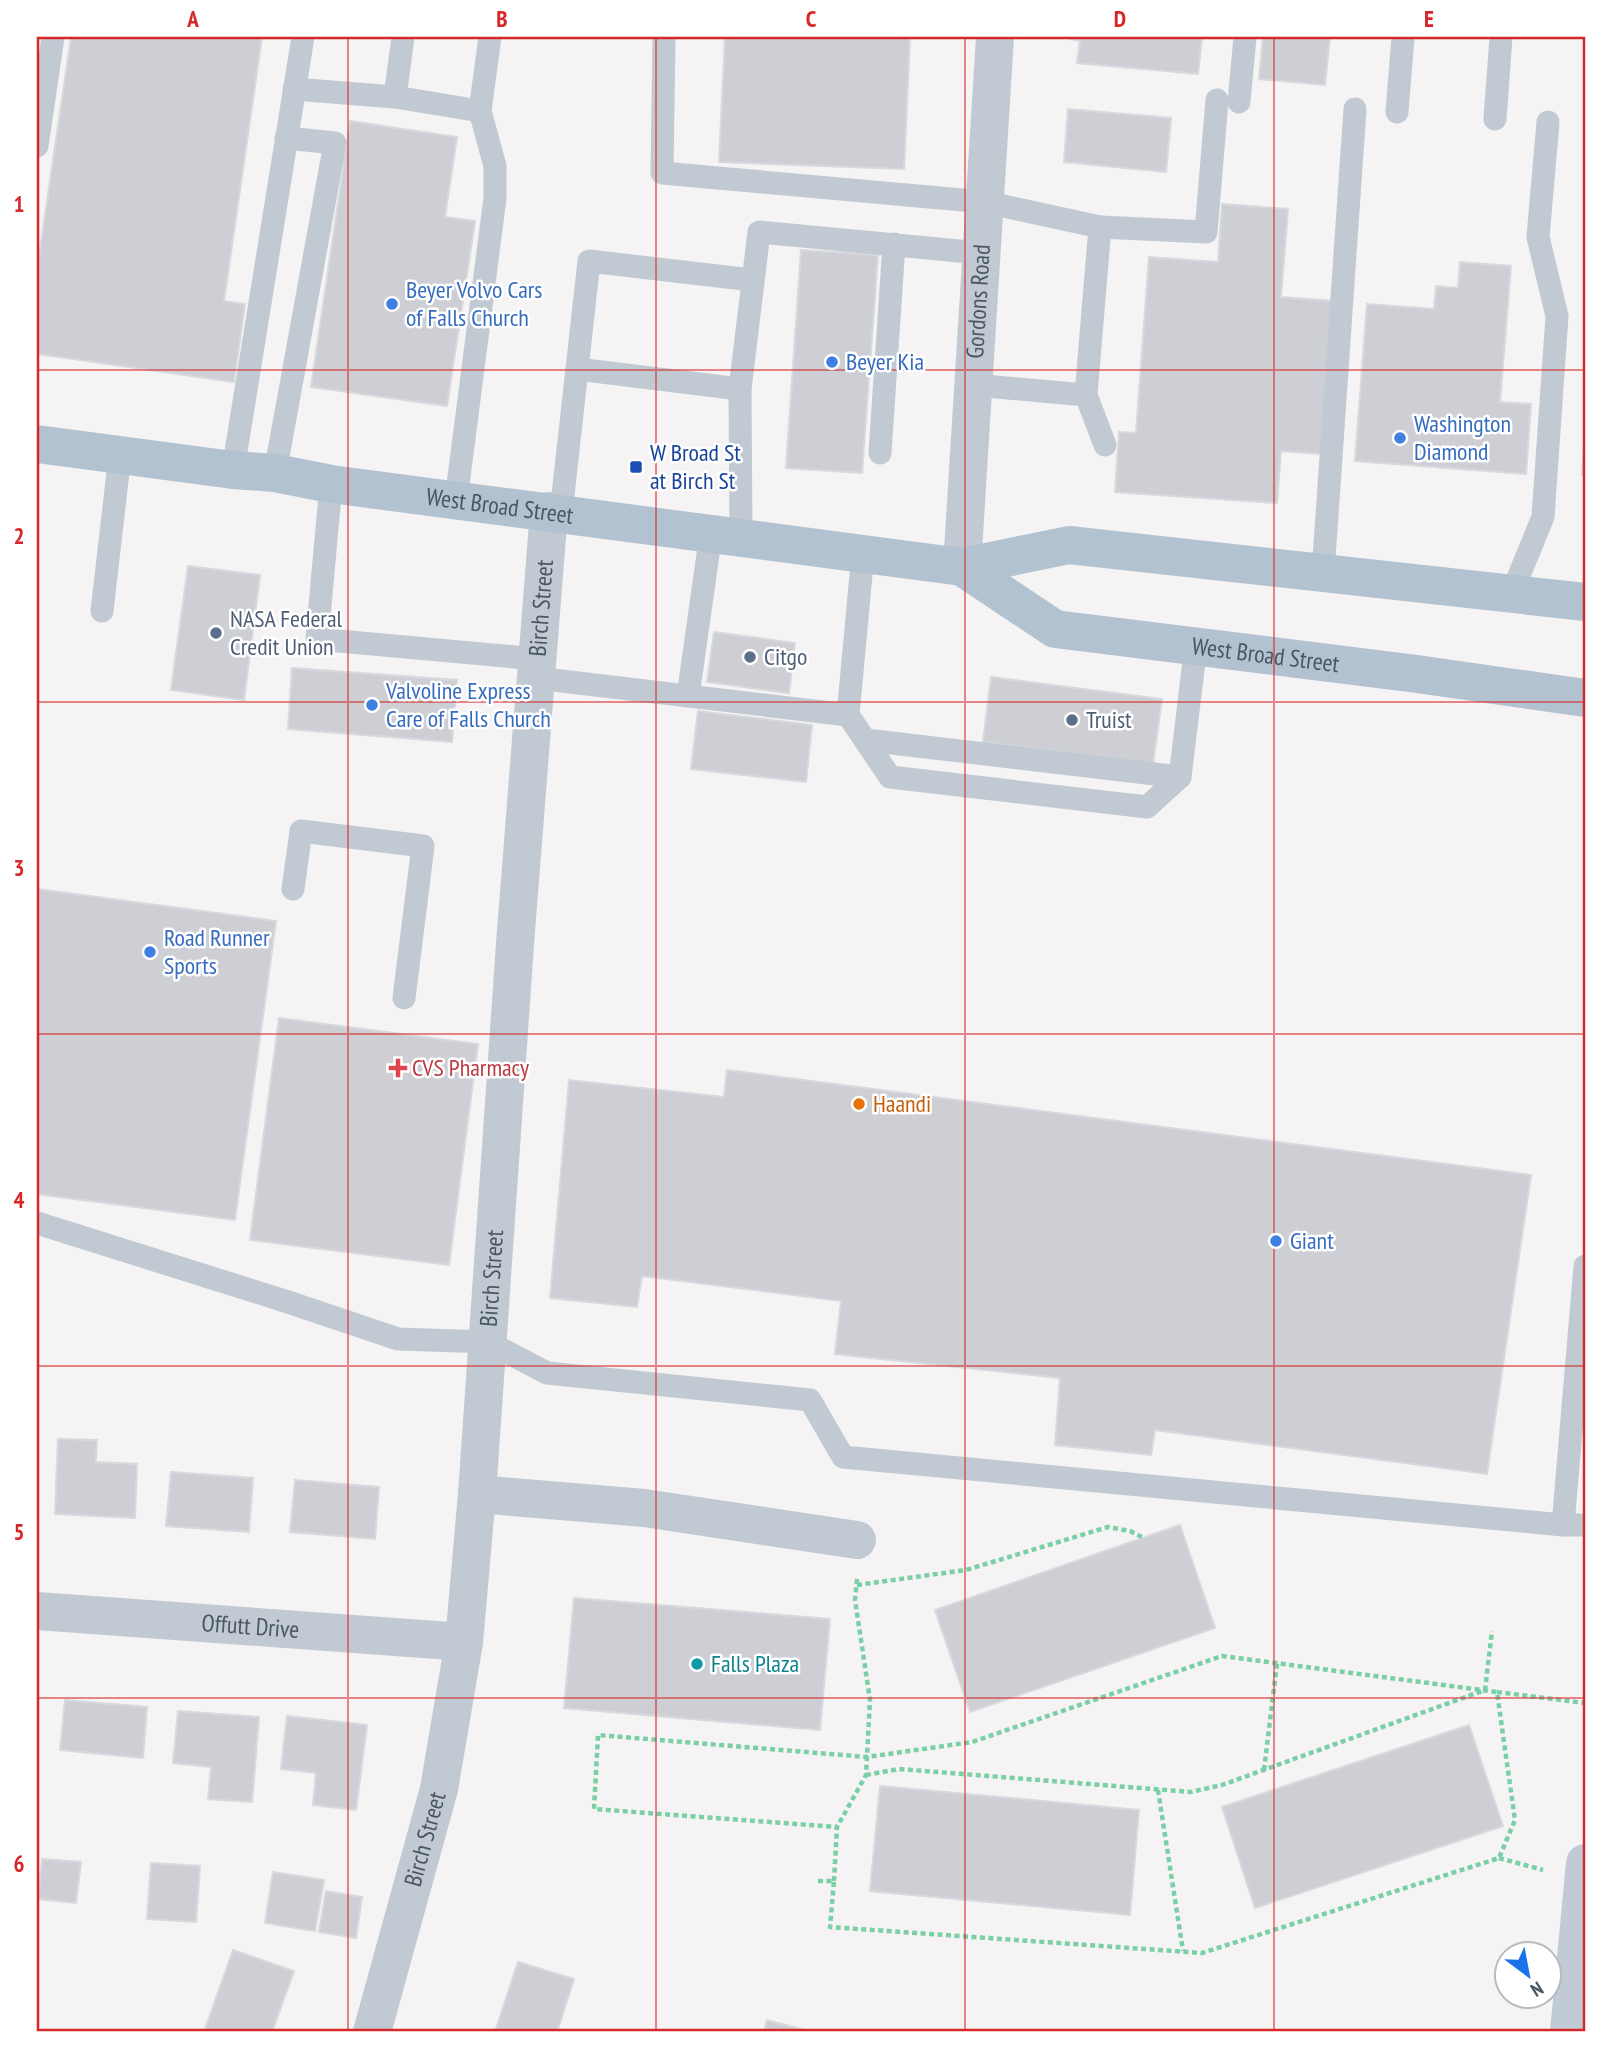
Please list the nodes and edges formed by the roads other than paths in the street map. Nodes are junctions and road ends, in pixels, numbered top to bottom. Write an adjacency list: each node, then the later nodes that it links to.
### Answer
1 (53, 37): 18 (lane)
2 (303, 37): 10 (lane)
3 (403, 37): 11 (lane)
4 (490, 37): 13 (lane)
5 (664, 37): 19 (lane)
6 (995, 37): 19 (street, Gordons Road)
7 (1245, 37): 20 (lane)
8 (1403, 37): 14 (lane)
9 (1501, 37): 15 (lane)
10 (294, 89): 11 (lane); 17 (lane)
11 (396, 97): 13 (lane)
12 (1355, 109): 40 (lane)
13 (480, 111): 35 (lane)
14 (1397, 112)
15 (1495, 118)
16 (1548, 122): 41 (lane)
17 (286, 138): 32 (lane); 33 (lane)
18 (37, 146)
19 (985, 202): 20 (lane); 22 (street, Gordons Road)
20 (1100, 227): 27 (lane)
21 (894, 244): 22 (lane); 23 (lane); 30 (lane)
22 (980, 253): 25 (street, Gordons Road)
23 (752, 280): 24 (lane); 26 (lane)
24 (577, 369): 26 (lane); 36 (lane)
25 (974, 385): 27 (lane); 39 (street, Gordons Road)
26 (740, 389): 37 (lane)
27 (1086, 395): 29 (lane)
28 (37, 444): 31 (main road, West Broad Street)
29 (1105, 445)
30 (880, 453)
31 (120, 456): 32 (main road, West Broad Street); 43 (lane)
32 (233, 470): 33 (main road, West Broad Street)
33 (275, 474): 34 (main road, West Broad Street)
34 (331, 484): 35 (main road, West Broad Street); 45 (lane)
35 (456, 500): 36 (main road, West Broad Street)
36 (555, 512): 37 (main road, West Broad Street); 45 (street, Birch Street)
37 (726, 535): 38 (main road, West Broad Street); 46 (lane)
38 (863, 554): 39 (main road, West Broad Street); 48 (lane)
39 (962, 567): 40 (main road, West Broad Street); 44 (main road, West Broad Street)
40 (1324, 573): 41 (main road, West Broad Street)
41 (1511, 595): 42 (main road, West Broad Street)
42 (1585, 602)
43 (102, 611)
44 (1196, 645): 47 (main road, West Broad Street); 50 (lane)
45 (536, 668): 46 (lane); 55 (street, Birch Street)
46 (688, 696): 48 (lane)
47 (1585, 698)
48 (848, 715): 49 (lane)
49 (866, 740): 50 (lane); 50 (lane)
50 (1180, 777)
51 (293, 889): 52 (lane)
52 (404, 998)
53 (37, 1223): 55 (lane)
54 (1585, 1266): 57 (lane)
55 (488, 1342): 56 (street, Birch Street); 57 (lane)
56 (477, 1494): 58 (street); 60 (street, Birch Street)
57 (1574, 1525)
58 (857, 1540)
59 (37, 1611): 60 (street, Offutt Drive)
60 (464, 1642): 62 (street, Birch Street)
61 (1585, 1863): 63 (main road)
62 (372, 2032)
63 (1569, 2032)

